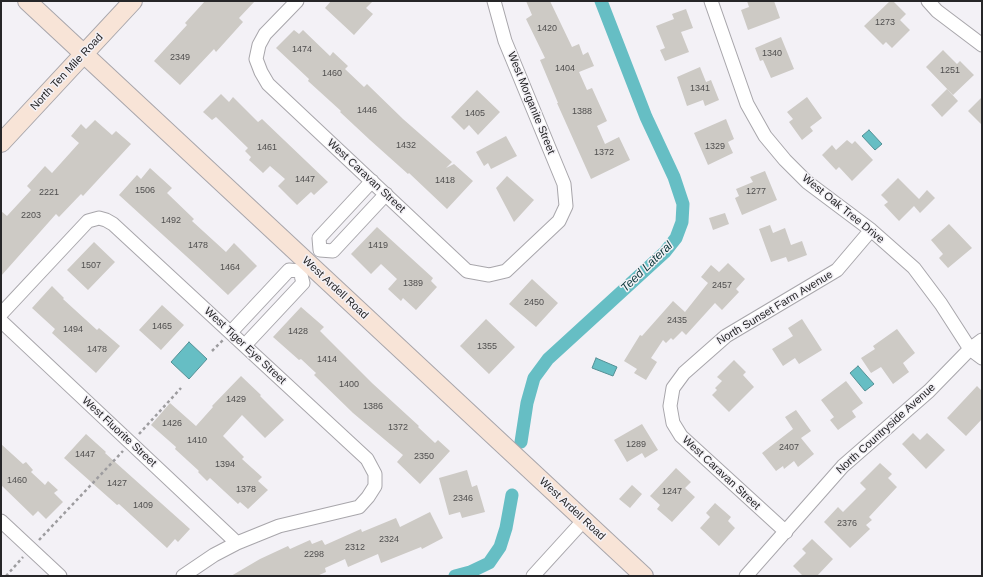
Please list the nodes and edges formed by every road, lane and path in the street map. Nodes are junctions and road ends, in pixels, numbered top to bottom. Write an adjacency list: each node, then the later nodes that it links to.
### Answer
1 (27, 1): 8 (street, West Ardell Road)
2 (133, 1): 8 (street, North Ten Mile Road)
3 (297, 1): 10 (street, West Caravan Street)
4 (494, 1): 14 (street, West Morganite Street)
5 (711, 1): 12 (street, West Oak Tree Drive)
6 (928, 1): 7 (street)
7 (982, 45)
8 (84, 54): 9 (street, North Ten Mile Road); 13 (street, West Ardell Road)
9 (1, 143)
10 (372, 181): 11 (street, West Caravan Street); 13 (street)
11 (386, 194): 13 (street); 14 (street, West Caravan Street)
12 (871, 230): 20 (street, West Oak Tree Drive); 23 (street, North Sunset Farm Avenue)
13 (309, 261): 17 (street); 19 (street); 25 (street, West Ardell Road)
14 (489, 275)
15 (1, 314): 17 (street, West Tiger Eye Street)
16 (1, 321): 24 (street, West Fluorite Street)
17 (231, 332): 19 (street, West Tiger Eye Street)
18 (982, 340): 20 (street, North Countryside Avenue)
19 (245, 346): 28 (street, West Tiger Eye Street)
20 (970, 349): 21 (street, West Oak Tree Drive); 27 (street, North Countryside Avenue)
21 (982, 358)
22 (181, 388): 24 (path)
23 (670, 406): 27 (street, West Caravan Street)
24 (131, 442): 28 (street, West Fluorite Street); 29 (path)
25 (584, 520): 33 (street); 34 (street, West Ardell Road)
26 (1, 521): 29 (street)
27 (786, 532): 35 (street, North Countryside Avenue)
28 (237, 543): 32 (street)
29 (31, 549): 30 (path); 31 (street)
30 (6, 576)
31 (60, 576)
32 (183, 576)
33 (532, 576)
34 (644, 576)
35 (746, 576)

